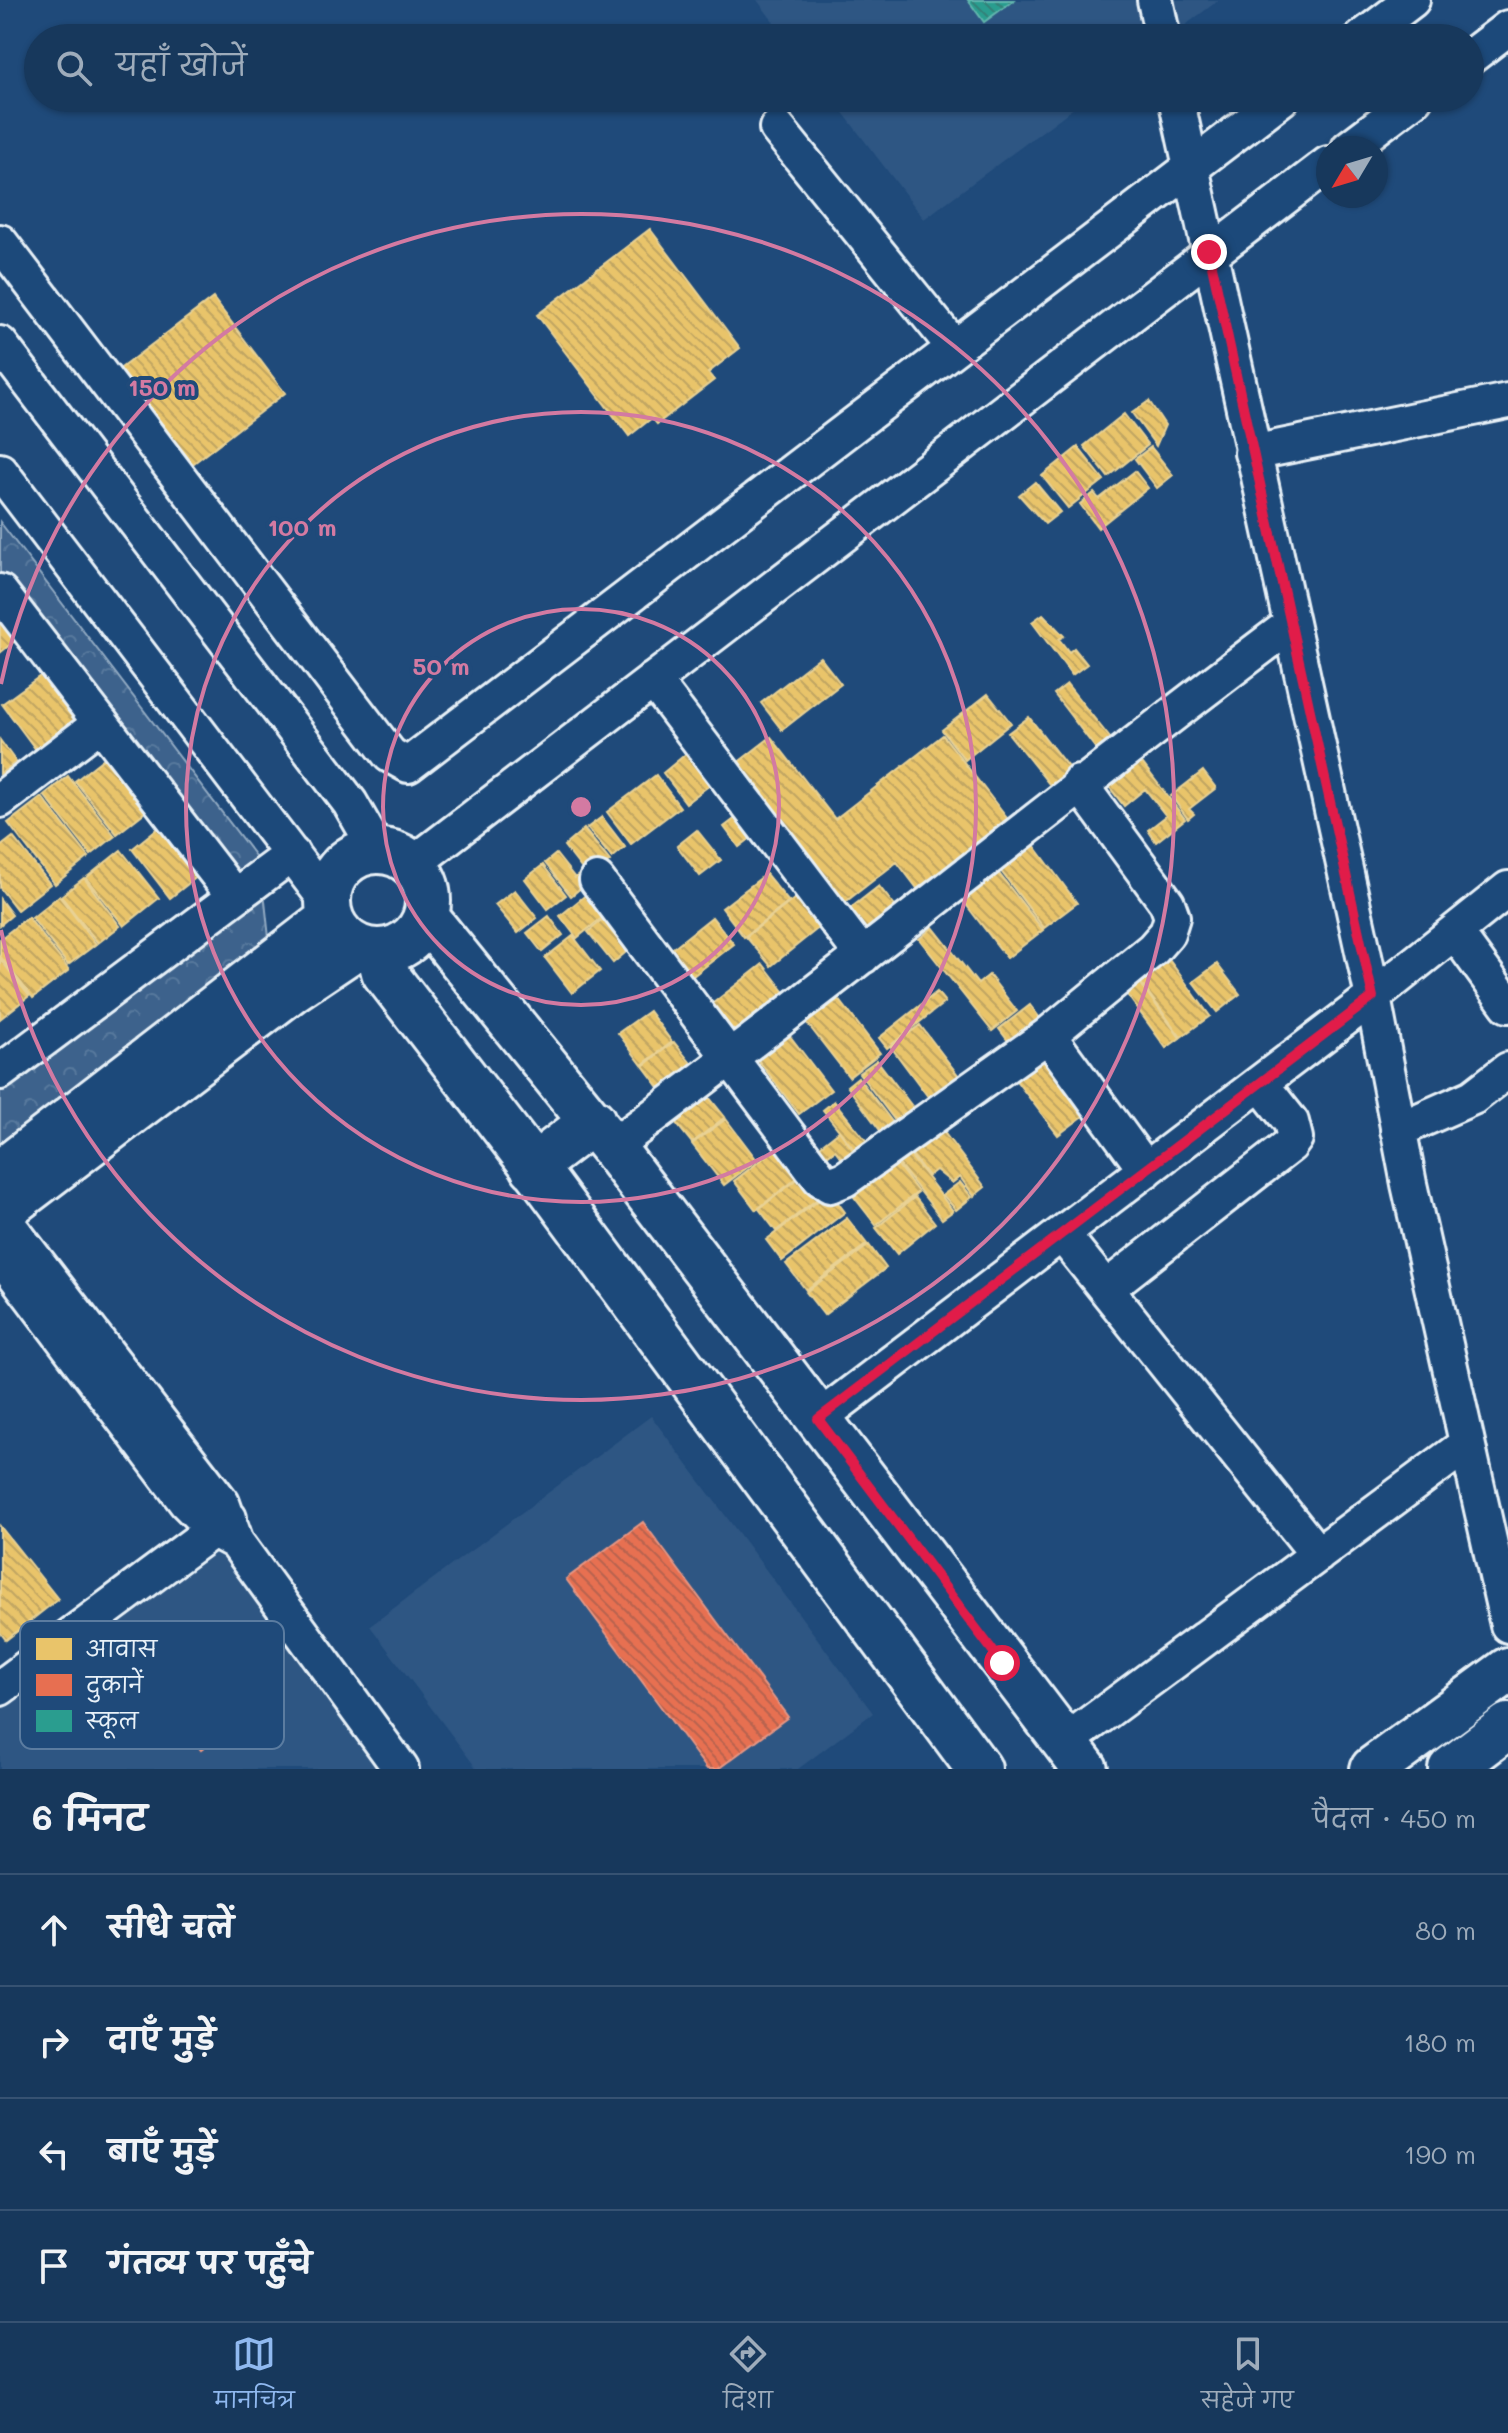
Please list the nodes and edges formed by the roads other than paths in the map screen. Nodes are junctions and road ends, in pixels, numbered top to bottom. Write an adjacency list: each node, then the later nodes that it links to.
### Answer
1 (1155, 0): 3 (street)
2 (1412, 0): 4 (street)
3 (1160, 24)
4 (1380, 24)
5 (1508, 28): 6 (street)
6 (1484, 46)
7 (1179, 112): 12 (street)
8 (1263, 112): 12 (street)
9 (1397, 112): 11 (street)
10 (777, 128): 17 (street)
11 (1365, 136)
12 (1190, 167): 15 (street); 17 (street)
13 (1316, 173): 15 (street)
14 (0, 242): 17 (street)
15 (1209, 252): 19 (street); 23 (street)
16 (0, 344): 28 (street)
17 (954, 347)
18 (1508, 401): 19 (street)
19 (1252, 453): 22 (street)
20 (0, 471): 27 (street)
21 (0, 592): 24 (street)
22 (1289, 626): 25 (street); 36 (street)
23 (653, 680): 28 (street); 35 (street)
24 (101, 723): 26 (street); 31 (street)
25 (1079, 783): 35 (street); 38 (street)
26 (0, 800)
27 (292, 854): 31 (street); 33 (street)
28 (395, 857): 32 (main road); 33 (main road)
29 (597, 880): 39 (street)
30 (1508, 889): 34 (street)
31 (234, 896): 41 (street)
32 (426, 917): 33 (main road); 44 (main road)
33 (348, 930): 45 (main road); 47 (main road); 48 (main road)
34 (1455, 932): 36 (street); 37 (street)
35 (863, 956): 39 (street)
36 (1373, 997): 42 (street); 43 (street)
37 (1508, 1005)
38 (1048, 1035): 39 (street); 46 (street)
39 (731, 1059): 44 (street)
40 (1508, 1070): 43 (street)
41 (0, 1072)
42 (1260, 1083): 46 (street); 51 (street)
43 (1398, 1130): 53 (street)
44 (602, 1134): 45 (main road); 52 (main road)
45 (533, 1167): 64 (main road)
46 (1146, 1170): 49 (street)
47 (0, 1173)
48 (0, 1213): 54 (street)
49 (1062, 1234): 51 (street); 52 (street)
50 (0, 1255): 54 (street)
51 (1108, 1287): 55 (street)
52 (818, 1419): 62 (main road)
53 (1467, 1444): 55 (street); 57 (street)
54 (227, 1530): 56 (street); 63 (street)
55 (1318, 1555): 62 (street)
56 (96, 1621)
57 (1508, 1625)
58 (1508, 1670): 65 (main road)
59 (20, 1674): 60 (street)
60 (0, 1688)
61 (1508, 1726): 66 (main road)
62 (1079, 1760)
63 (401, 1769)
64 (979, 1769)
65 (1373, 1769)
66 (1451, 1769)

